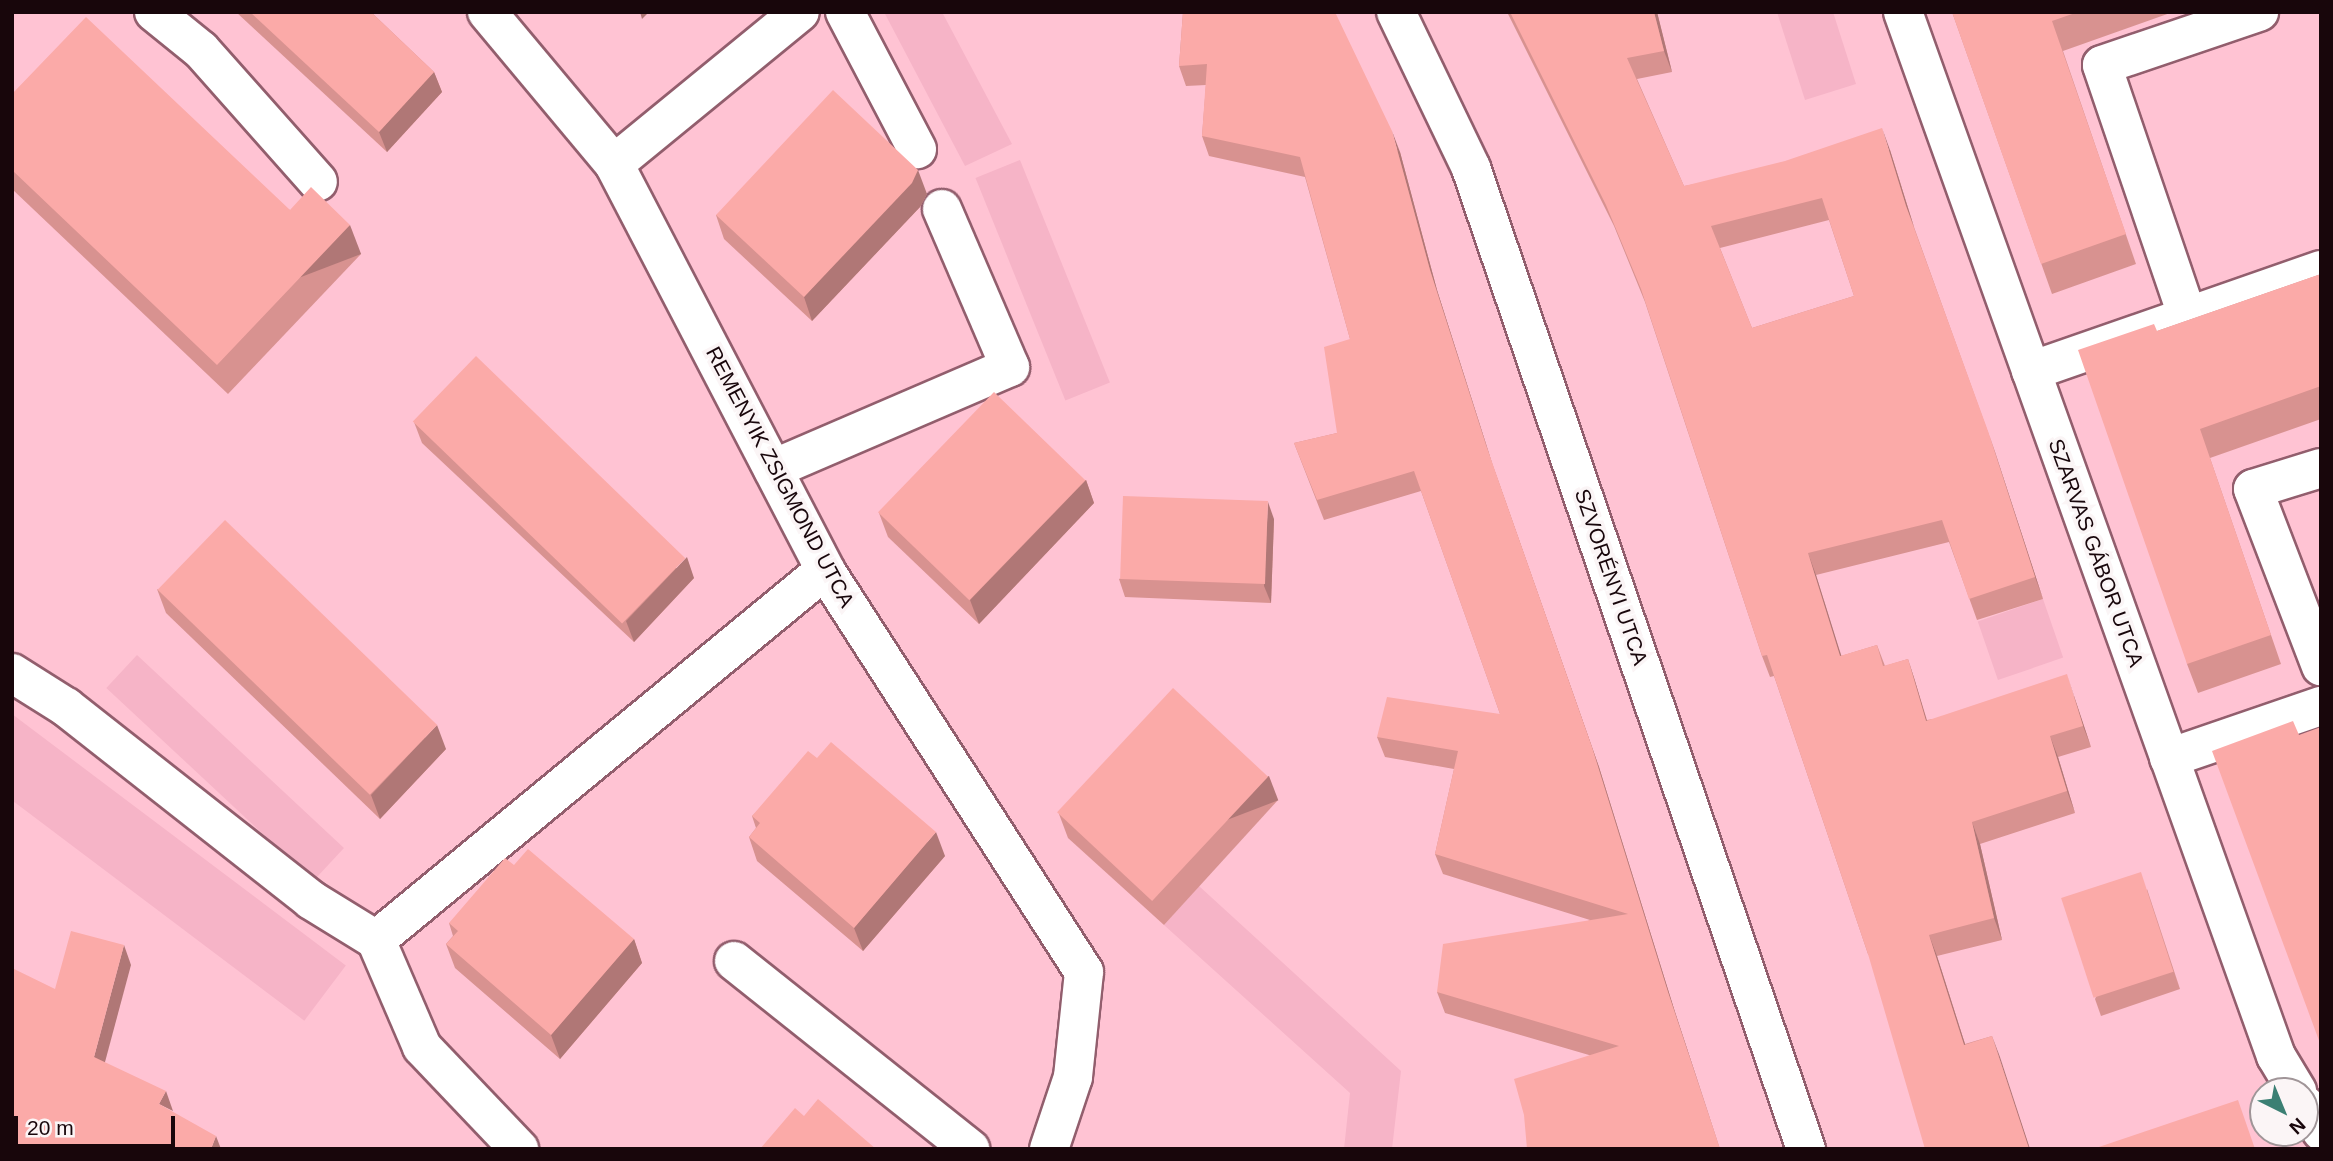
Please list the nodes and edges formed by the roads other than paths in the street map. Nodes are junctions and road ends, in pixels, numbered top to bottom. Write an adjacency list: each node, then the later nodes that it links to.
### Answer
1 (153, 12): 10 (street)
2 (487, 12): 9 (street, REMENYIK ZSIGMOND UTCA)
3 (800, 12): 9 (street)
4 (845, 12): 8 (street)
5 (1396, 12): 28 (street, SZVORÉNYI UTCA)
6 (1903, 12): 14 (street, SZARVAS GÁBOR UTCA)
7 (2259, 12): 13 (street)
8 (917, 149)
9 (614, 164): 16 (street, REMENYIK ZSIGMOND UTCA)
10 (318, 183)
11 (942, 209): 16 (street)
12 (2321, 270): 13 (street)
13 (2188, 318): 14 (street)
14 (2031, 372): 21 (street, SZARVAS GÁBOR UTCA)
15 (2321, 468): 18 (street)
16 (773, 469): 17 (street, REMENYIK ZSIGMOND UTCA)
17 (825, 570): 22 (street); 27 (street, REMENYIK ZSIGMOND UTCA)
18 (2321, 666)
19 (12, 673): 22 (street)
20 (2321, 706): 21 (street)
21 (2169, 758): 24 (street, SZARVAS GÁBOR UTCA)
22 (376, 940): 25 (street)
23 (734, 961): 26 (street)
24 (2289, 1077)
25 (519, 1149)
26 (970, 1149)
27 (1049, 1149)
28 (1806, 1149)

